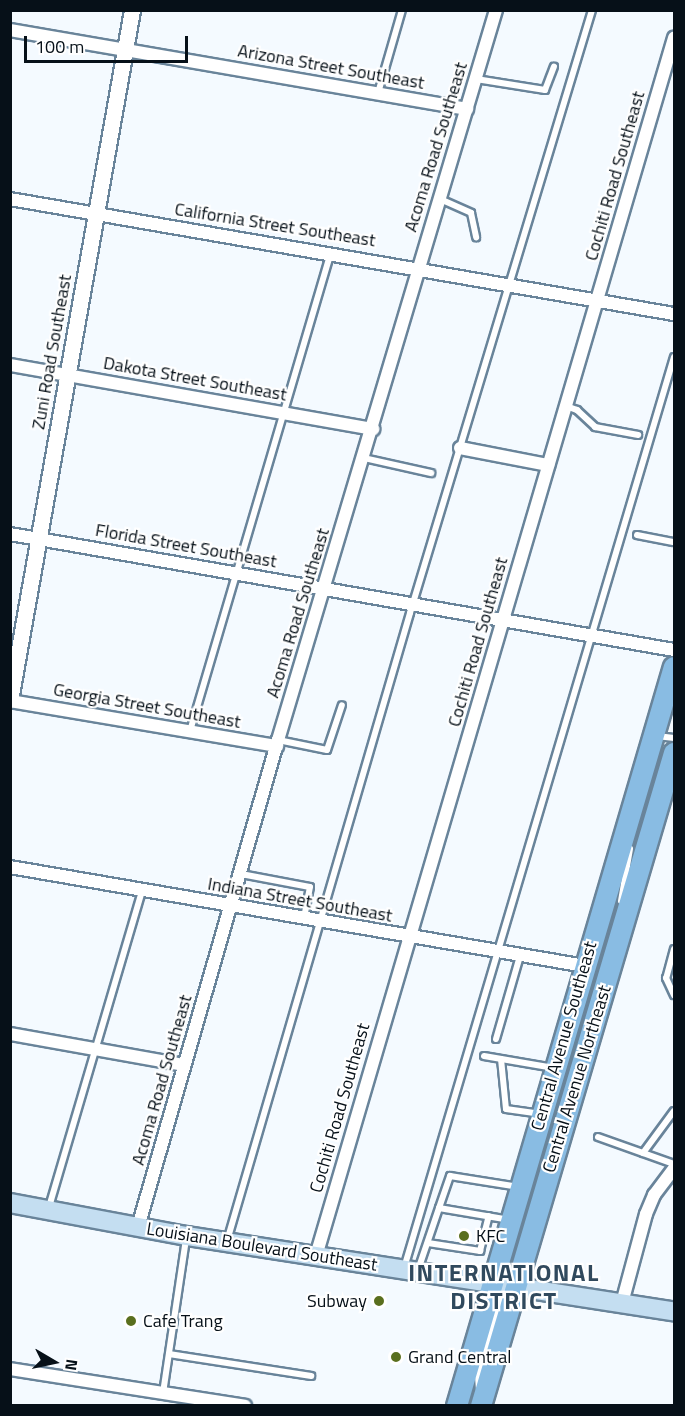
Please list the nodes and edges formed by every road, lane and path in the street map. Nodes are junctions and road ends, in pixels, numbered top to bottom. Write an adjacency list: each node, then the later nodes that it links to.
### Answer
1 (132, 10): 7 (street, Zuni Road Southeast)
2 (402, 10): 10 (lane)
3 (496, 10): 9 (street, Acoma Road Southeast)
4 (592, 10): 18 (lane)
5 (10, 30): 7 (street, Arizona Street Southeast)
6 (675, 38): 19 (street, Cochiti Road Southeast)
7 (125, 50): 10 (street, Arizona Street Southeast); 14 (street, Zuni Road Southeast)
8 (554, 67): 9 (lane)
9 (476, 79): 11 (street, Acoma Road Southeast)
10 (378, 93): 11 (street, Arizona Street Southeast)
11 (467, 109): 13 (street, Acoma Road Southeast)
12 (10, 199): 14 (street, California Street Southeast)
13 (440, 199): 15 (lane); 17 (street, Acoma Road Southeast)
14 (96, 214): 16 (street, California Street Southeast); 23 (street, Zuni Road Southeast)
15 (476, 237)
16 (331, 253): 17 (street, California Street Southeast); 25 (lane)
17 (418, 268): 18 (street, California Street Southeast); 26 (street, Acoma Road Southeast)
18 (508, 285): 19 (street, California Street Southeast); 28 (lane)
19 (598, 300): 20 (street, California Street Southeast); 24 (street, Cochiti Road Southeast)
20 (675, 314)
21 (675, 357): 40 (lane)
22 (10, 365): 23 (street, Dakota Street Southeast)
23 (68, 375): 25 (street, Dakota Street Southeast); 34 (street, Zuni Road Southeast)
24 (566, 406): 27 (lane); 30 (street, Cochiti Road Southeast)
25 (283, 412): 26 (street, Dakota Street Southeast); 36 (lane)
26 (373, 429): 29 (street, Acoma Road Southeast)
27 (638, 435)
28 (460, 448): 30 (street); 38 (lane)
29 (364, 458): 31 (lane); 37 (street, Acoma Road Southeast)
30 (548, 465): 39 (street, Cochiti Road Southeast)
31 (430, 473)
32 (10, 534): 34 (street, Florida Street Southeast)
33 (637, 535): 35 (lane)
34 (39, 539): 36 (street, Florida Street Southeast); 43 (street, Zuni Road Southeast)
35 (675, 542)
36 (235, 573): 37 (street, Florida Street Southeast); 45 (lane)
37 (323, 589): 38 (street, Florida Street Southeast); 47 (street, Acoma Road Southeast)
38 (413, 604): 39 (street, Florida Street Southeast); 55 (lane)
39 (503, 620): 40 (street, Florida Street Southeast); 56 (street, Cochiti Road Southeast)
40 (590, 635): 41 (street, Florida Street Southeast); 58 (lane)
41 (675, 650)
42 (675, 667): 48 (main road, Central Avenue Southeast)
43 (10, 700): 45 (street, Georgia Street Southeast)
44 (342, 705): 47 (lane)
45 (190, 731): 47 (street, Georgia Street Southeast)
46 (675, 738): 48 (lane)
47 (278, 743): 51 (street, Acoma Road Southeast)
48 (664, 754): 60 (main road, Central Avenue Southeast); 86 (main road, Central Avenue Northeast)
49 (630, 849): 86 (lane, Central Avenue Northeast)
50 (10, 867): 52 (street, Indiana Street Southeast)
51 (241, 874): 53 (street, Acoma Road Southeast); 54 (lane)
52 (142, 891): 53 (street, Indiana Street Southeast); 64 (lane)
53 (231, 906): 54 (street, Indiana Street Southeast); 67 (street, Acoma Road Southeast)
54 (304, 919): 55 (street, Indiana Street Southeast)
55 (322, 922): 56 (street, Indiana Street Southeast); 82 (lane)
56 (409, 938): 58 (street, Indiana Street Southeast); 84 (street, Cochiti Road Southeast)
57 (675, 949): 61 (lane)
58 (499, 952): 59 (street, Indiana Street Southeast); 85 (lane)
59 (520, 956): 60 (street, Indiana Street Southeast); 63 (lane)
60 (585, 966): 68 (main road, Central Avenue Southeast)
61 (675, 995)
62 (10, 1035): 64 (street)
63 (496, 1040)
64 (97, 1049): 67 (street); 77 (lane)
65 (484, 1056): 66 (lane)
66 (501, 1059): 68 (lane); 70 (lane)
67 (184, 1065): 80 (street, Acoma Road Southeast)
68 (555, 1069): 70 (main road, Central Avenue Southeast)
69 (675, 1111): 72 (lane)
70 (541, 1114): 74 (main road, Central Avenue Southeast)
71 (598, 1137): 72 (lane)
72 (643, 1153): 73 (lane)
73 (675, 1166): 87 (street)
74 (520, 1187): 76 (lane); 79 (main road, Central Avenue Southeast)
75 (10, 1203): 77 (main road, Louisiana Boulevard Southeast)
76 (439, 1208): 78 (lane); 83 (lane)
77 (48, 1210): 80 (main road, Louisiana Boulevard Southeast)
78 (489, 1216): 79 (lane); 83 (lane)
79 (510, 1220): 86 (main road, Central Avenue Southeast)
80 (138, 1227): 81 (main road, Louisiana Boulevard Southeast)
81 (187, 1236): 82 (main road, Louisiana Boulevard Southeast); 89 (lane)
82 (226, 1242): 84 (main road, Louisiana Boulevard Southeast)
83 (428, 1243): 85 (lane)
84 (316, 1256): 85 (main road, Louisiana Boulevard Southeast)
85 (411, 1270): 86 (main road, Louisiana Boulevard Southeast)
86 (505, 1285): 87 (main road, Louisiana Boulevard Southeast); 94 (main road, Central Avenue Southeast); 95 (main road, Central Avenue Northeast)
87 (622, 1303): 88 (main road, Louisiana Boulevard Southeast)
88 (675, 1311)
89 (169, 1354): 91 (lane); 92 (lane)
90 (10, 1369): 92 (street)
91 (311, 1376)
92 (163, 1393): 93 (street)
93 (245, 1406)
94 (457, 1406)
95 (480, 1406)

